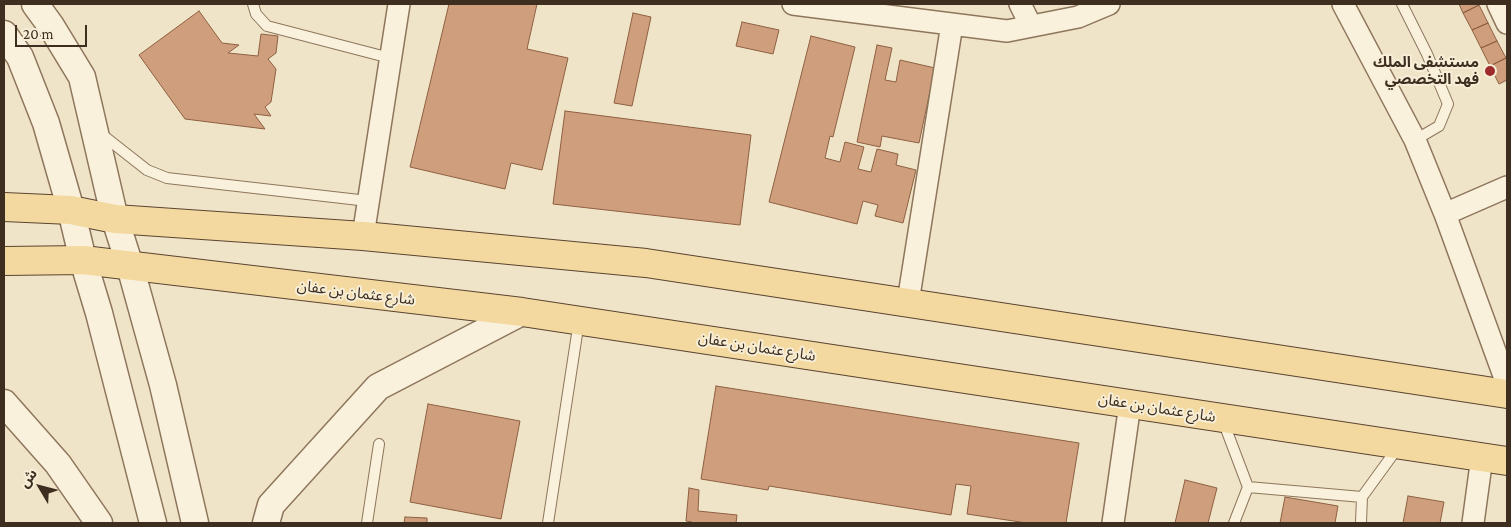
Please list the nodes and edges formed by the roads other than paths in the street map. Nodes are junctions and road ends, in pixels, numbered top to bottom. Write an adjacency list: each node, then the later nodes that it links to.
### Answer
1 (35, 4): 15 (street)
2 (252, 4): 14 (lane)
3 (399, 4): 14 (street)
4 (793, 4): 11 (street)
5 (1020, 4): 12 (street)
6 (1108, 4): 12 (street)
7 (1343, 4): 16 (street)
8 (1402, 4): 16 (lane)
9 (1498, 4): 10 (street)
10 (1507, 22)
11 (952, 24): 12 (street); 27 (street)
12 (1031, 26)
13 (4, 34): 20 (street)
14 (390, 58): 18 (street)
15 (94, 128): 18 (lane); 22 (street)
16 (1415, 140): 21 (street)
17 (1507, 187): 21 (street)
18 (368, 201): 23 (street)
19 (4, 208): 20 (main road)
20 (70, 210): 22 (main road); 24 (street)
21 (1445, 214): 30 (street)
22 (115, 219): 23 (main road); 26 (street)
23 (363, 236): 27 (main road)
24 (83, 260): 25 (main road, شارع عثمان بن عفان); 26 (main road, شارع عثمان بن عفان); 41 (street)
25 (4, 261)
26 (130, 266): 28 (main road, شارع عثمان بن عفان); 42 (street)
27 (908, 302): 31 (main road)
28 (522, 312): 29 (main road, شارع عثمان بن عفان); 43 (street)
29 (579, 320): 33 (main road, شارع عثمان بن عفان); 45 (lane)
30 (1507, 384)
31 (1507, 394)
32 (4, 403): 40 (street)
33 (1130, 404): 34 (main road, شارع عثمان بن عفان); 46 (street)
34 (1221, 418): 36 (main road, شارع عثمان بن عفان); 38 (lane)
35 (379, 444): 44 (lane)
36 (1400, 445): 37 (main road, شارع عثمان بن عفان); 39 (lane)
37 (1495, 459): 49 (street)
38 (1248, 487): 39 (lane); 47 (lane)
39 (1362, 497): 48 (lane)
40 (99, 523)
41 (153, 523)
42 (194, 523)
43 (266, 523)
44 (367, 523)
45 (548, 523)
46 (1113, 523)
47 (1234, 523)
48 (1361, 523)
49 (1473, 523)

